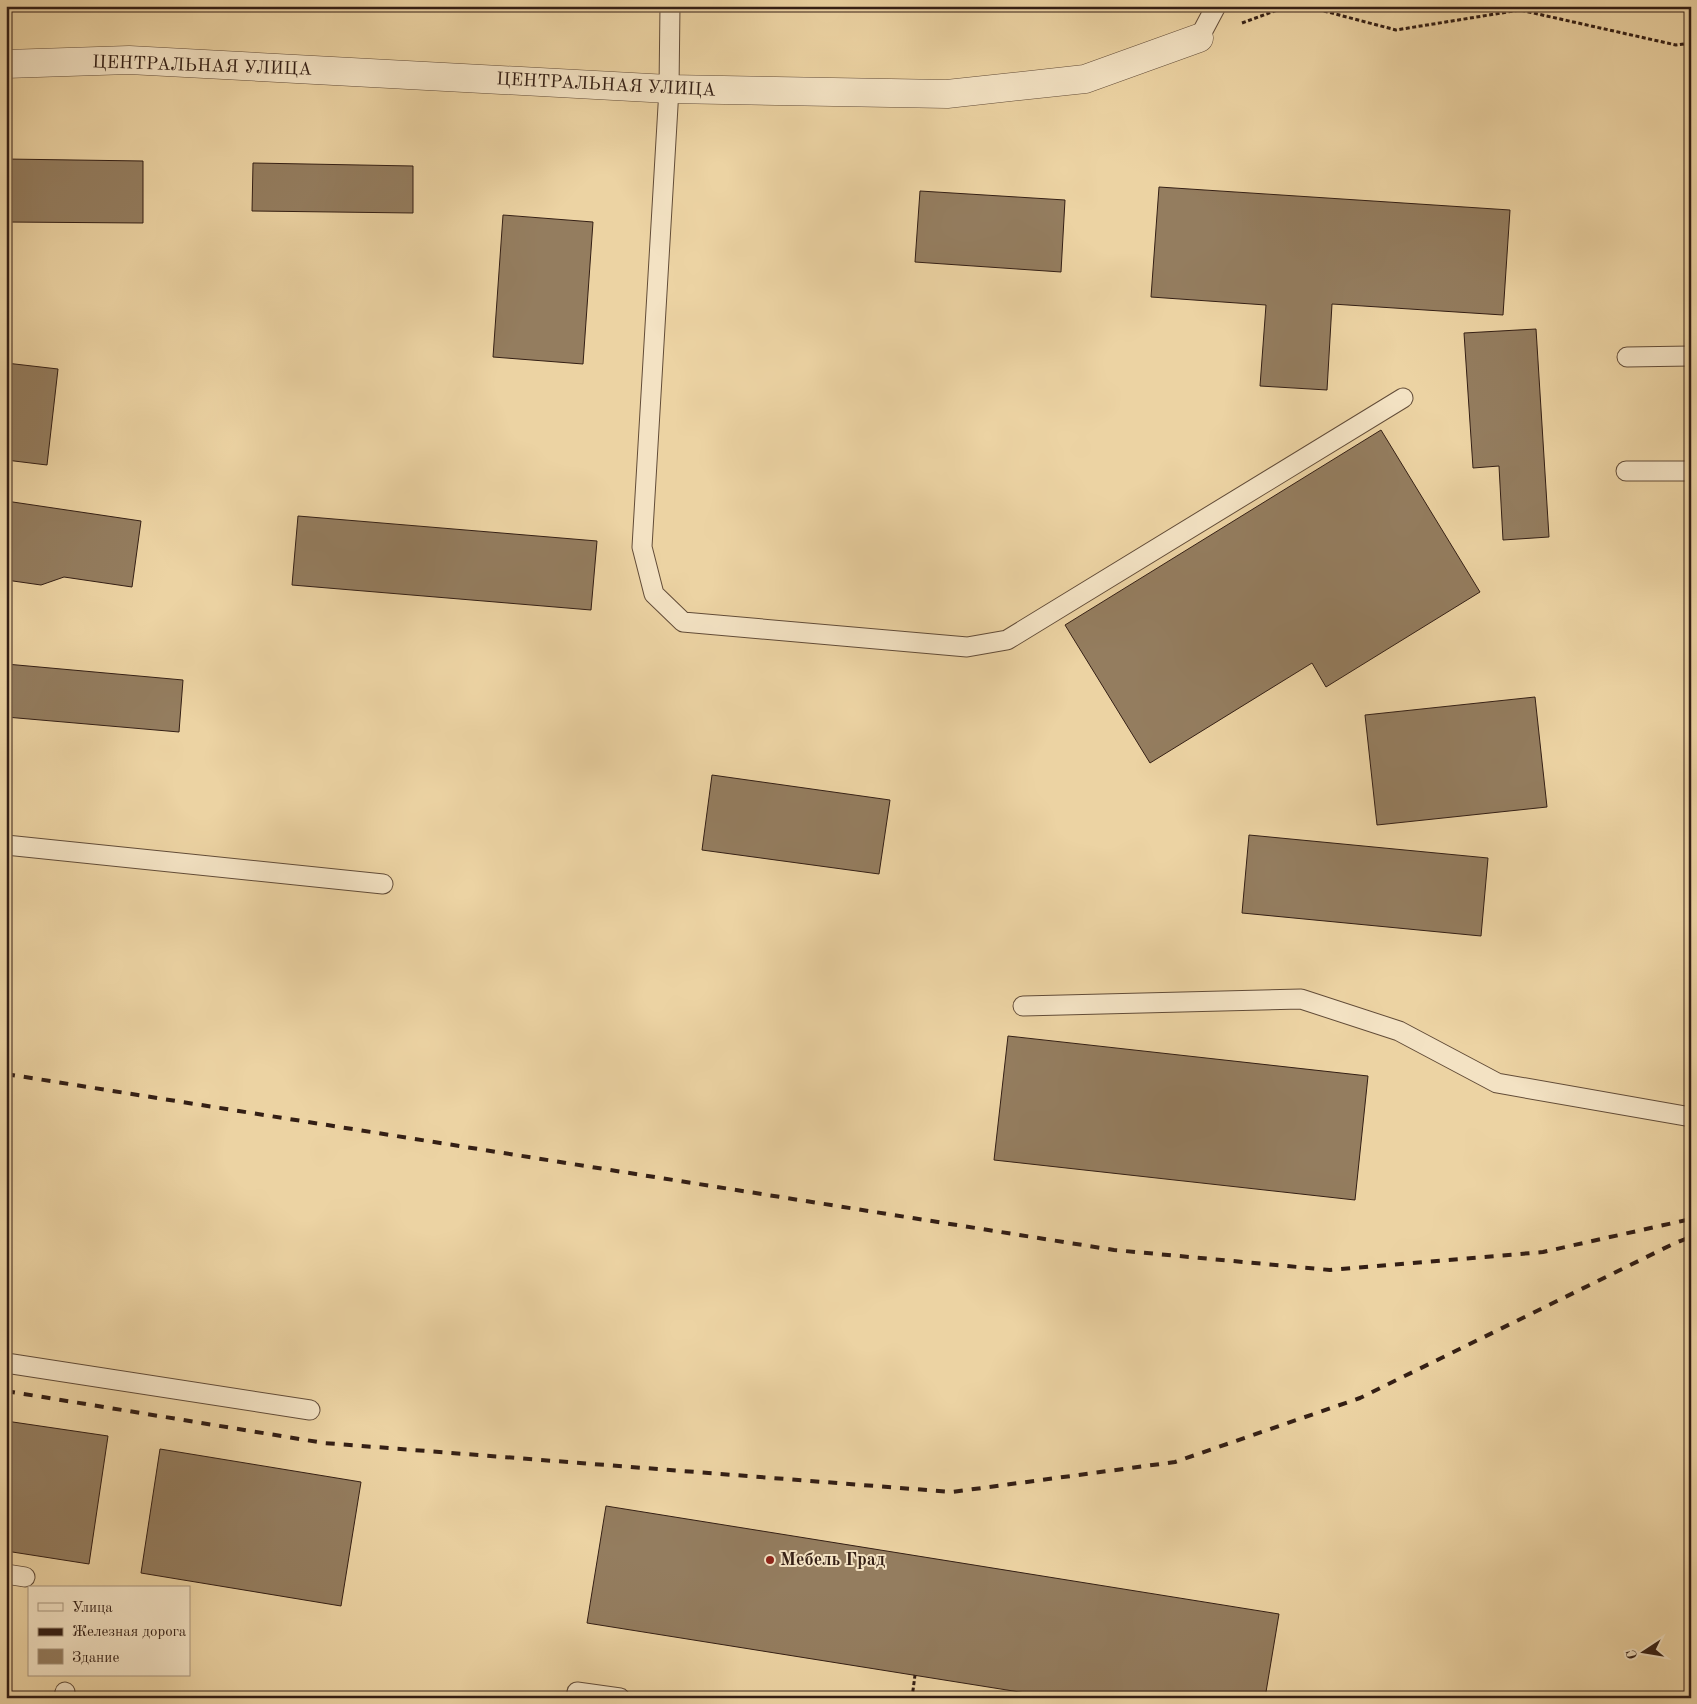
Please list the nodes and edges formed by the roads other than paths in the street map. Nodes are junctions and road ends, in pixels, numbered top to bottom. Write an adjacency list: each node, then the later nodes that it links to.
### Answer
1 (670, 6): 5 (lane)
2 (1216, 6): 3 (lane)
3 (1199, 38): 5 (street, ЦЕНТРАЛЬНАЯ УЛИЦА)
4 (6, 64): 5 (street, ЦЕНТРАЛЬНАЯ УЛИЦА)
5 (669, 89): 8 (lane)
6 (1691, 356): 7 (lane)
7 (1627, 357)
8 (1403, 398)
9 (1626, 471): 10 (lane)
10 (1691, 471)
11 (6, 844): 12 (lane)
12 (383, 884)
13 (1023, 1006): 14 (lane)
14 (1691, 1117)
15 (6, 1363): 16 (lane)
16 (310, 1410)
17 (577, 1692): 18 (lane)
18 (620, 1698)

